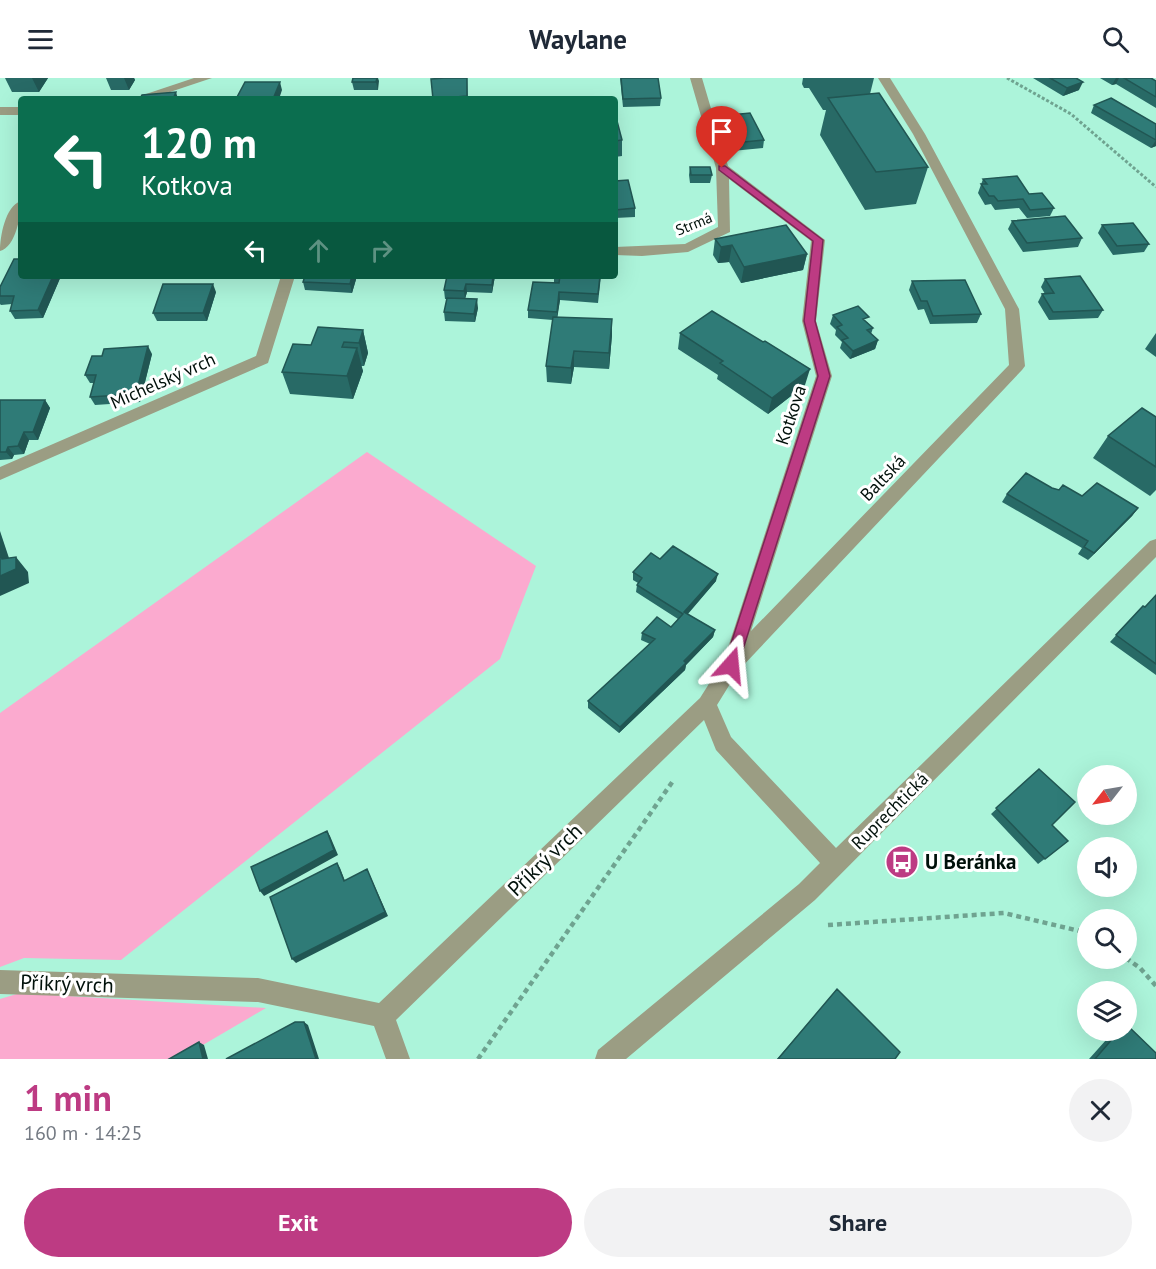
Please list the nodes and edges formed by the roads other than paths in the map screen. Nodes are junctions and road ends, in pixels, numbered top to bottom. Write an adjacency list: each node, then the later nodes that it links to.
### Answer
1 (206, 78): 4 (street)
2 (696, 78): 7 (street)
3 (884, 78): 14 (street, Baltská)
4 (146, 96)
5 (0, 111): 6 (street)
6 (18, 111)
7 (722, 168): 10 (street, Strmá); 14 (street, Kotkova)
8 (18, 211): 9 (street)
9 (0, 247)
10 (618, 251)
11 (287, 279): 12 (street, Michelský vrch)
12 (0, 474)
13 (1156, 546): 16 (street, Ruprechtická)
14 (731, 665): 15 (street, Baltská)
15 (707, 704): 16 (street); 18 (street, Příkrý vrch)
16 (836, 864): 20 (street, Ruprechtická)
17 (0, 982): 18 (street, Příkrý vrch)
18 (383, 1017): 19 (street)
19 (399, 1059)
20 (607, 1059)

